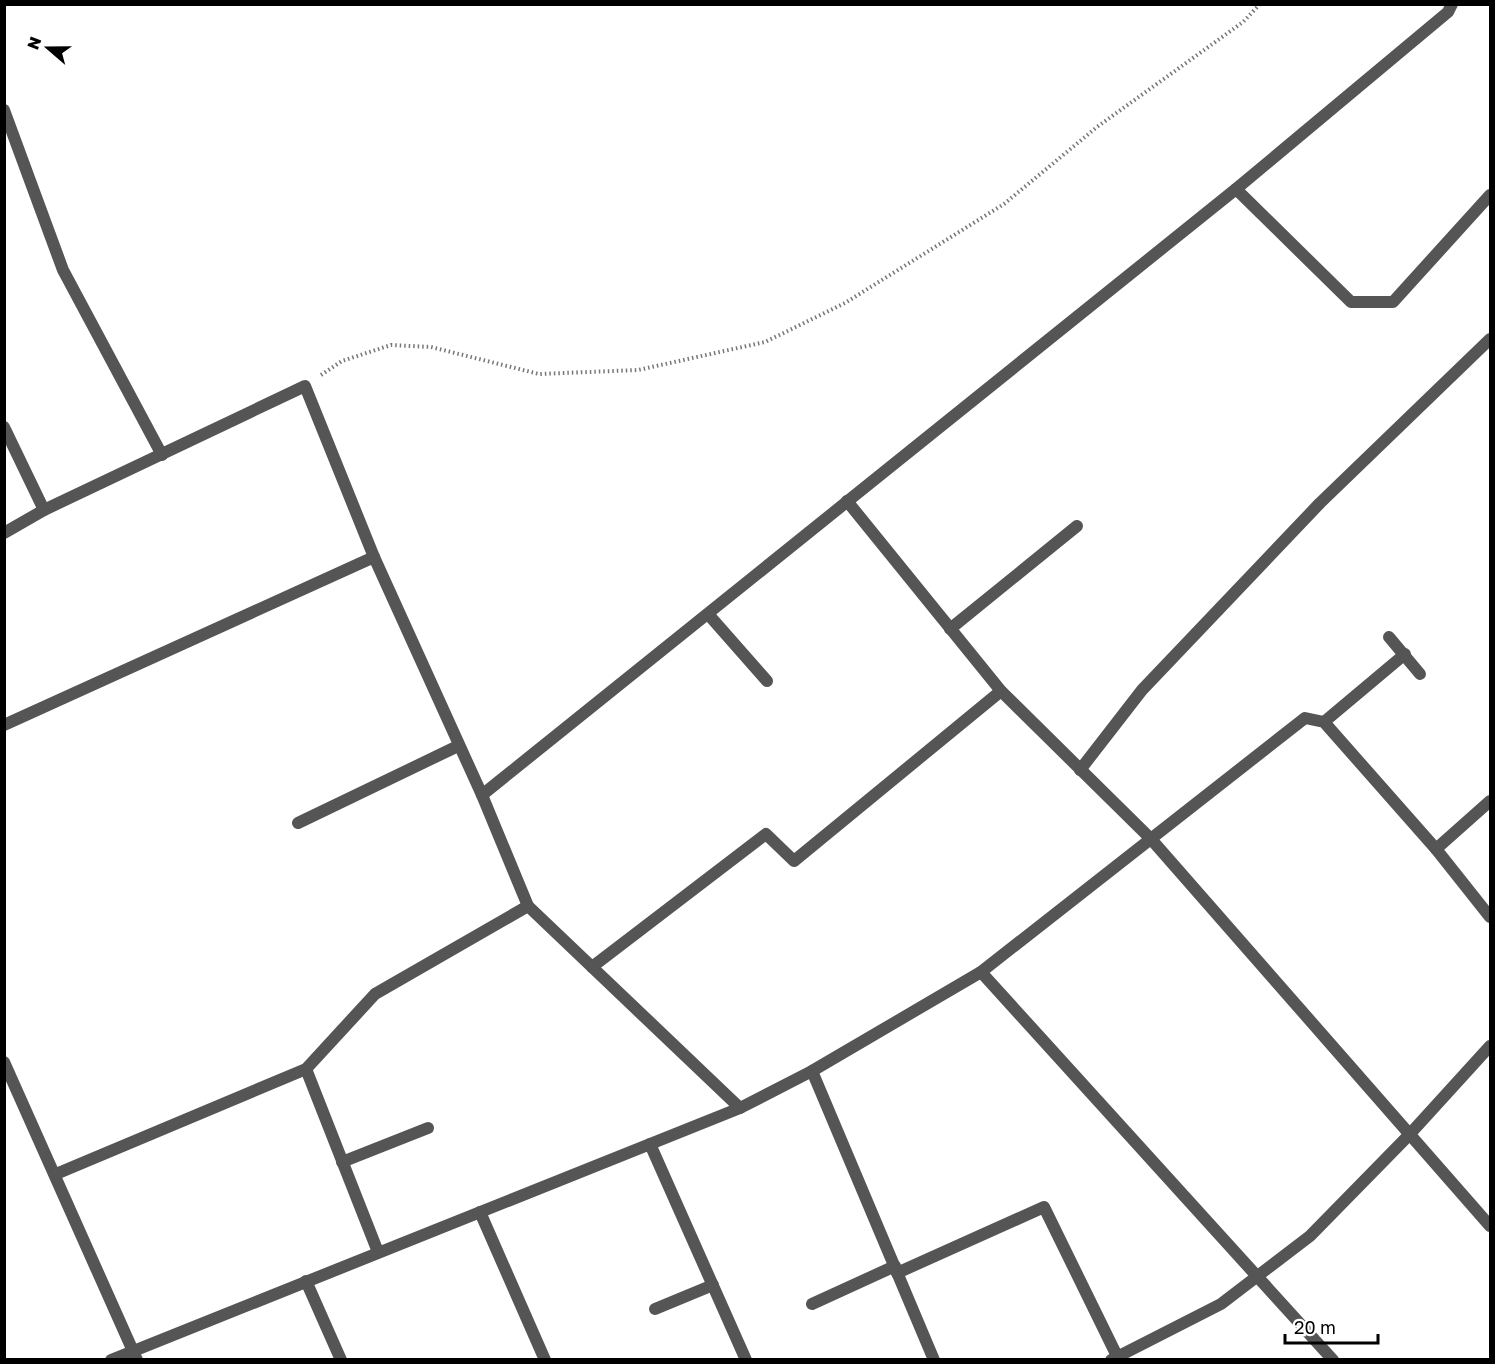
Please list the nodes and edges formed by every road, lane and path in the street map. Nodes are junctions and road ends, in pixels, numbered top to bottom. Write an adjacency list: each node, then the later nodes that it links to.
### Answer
1 (1260, 4): 7 (path)
2 (1452, 4): 4 (street)
3 (4, 110): 9 (street)
4 (1236, 189): 5 (street); 10 (street)
5 (1491, 195)
6 (1491, 339): 25 (street)
7 (304, 386): 9 (street); 14 (street)
8 (4, 427): 11 (street)
9 (162, 455): 11 (street)
10 (847, 501): 15 (street); 16 (street)
11 (44, 510): 13 (street)
12 (1077, 526): 16 (street)
13 (4, 533)
14 (374, 556): 23 (street); 24 (street)
15 (708, 614): 20 (street); 26 (street)
16 (950, 629): 21 (street)
17 (1389, 637): 18 (street)
18 (1405, 654): 19 (street); 22 (street)
19 (1420, 674)
20 (767, 681)
21 (1001, 691): 25 (street); 33 (street)
22 (1324, 722): 29 (street); 30 (street)
23 (4, 725)
24 (458, 746): 26 (street); 28 (street)
25 (1080, 770): 29 (street)
26 (482, 795): 31 (street)
27 (1491, 801): 30 (street)
28 (298, 823)
29 (1151, 839): 34 (street); 41 (street)
30 (1436, 849): 32 (street)
31 (528, 906): 33 (street); 37 (street)
32 (1491, 917)
33 (592, 967): 39 (street)
34 (981, 972): 38 (street); 49 (street)
35 (1491, 1046): 41 (street)
36 (4, 1062): 44 (street)
37 (306, 1069): 43 (street); 44 (street)
38 (812, 1071): 39 (street); 48 (street)
39 (740, 1108): 42 (street)
40 (428, 1128): 43 (street)
41 (1409, 1135): 46 (street); 49 (street)
42 (650, 1144): 45 (street); 51 (street)
43 (342, 1162): 47 (street)
44 (56, 1174): 54 (street)
45 (480, 1212): 47 (street); 58 (street)
46 (1491, 1226)
47 (378, 1252): 50 (street)
48 (896, 1269): 52 (street); 55 (street); 60 (street)
49 (1257, 1276): 55 (street); 61 (street)
50 (306, 1281): 54 (street); 57 (street)
51 (713, 1285): 53 (street); 59 (street)
52 (812, 1304)
53 (654, 1308)
54 (135, 1355): 56 (street)
55 (1114, 1358)
56 (111, 1359)
57 (341, 1359)
58 (545, 1359)
59 (746, 1359)
60 (934, 1359)
61 (1333, 1359)

